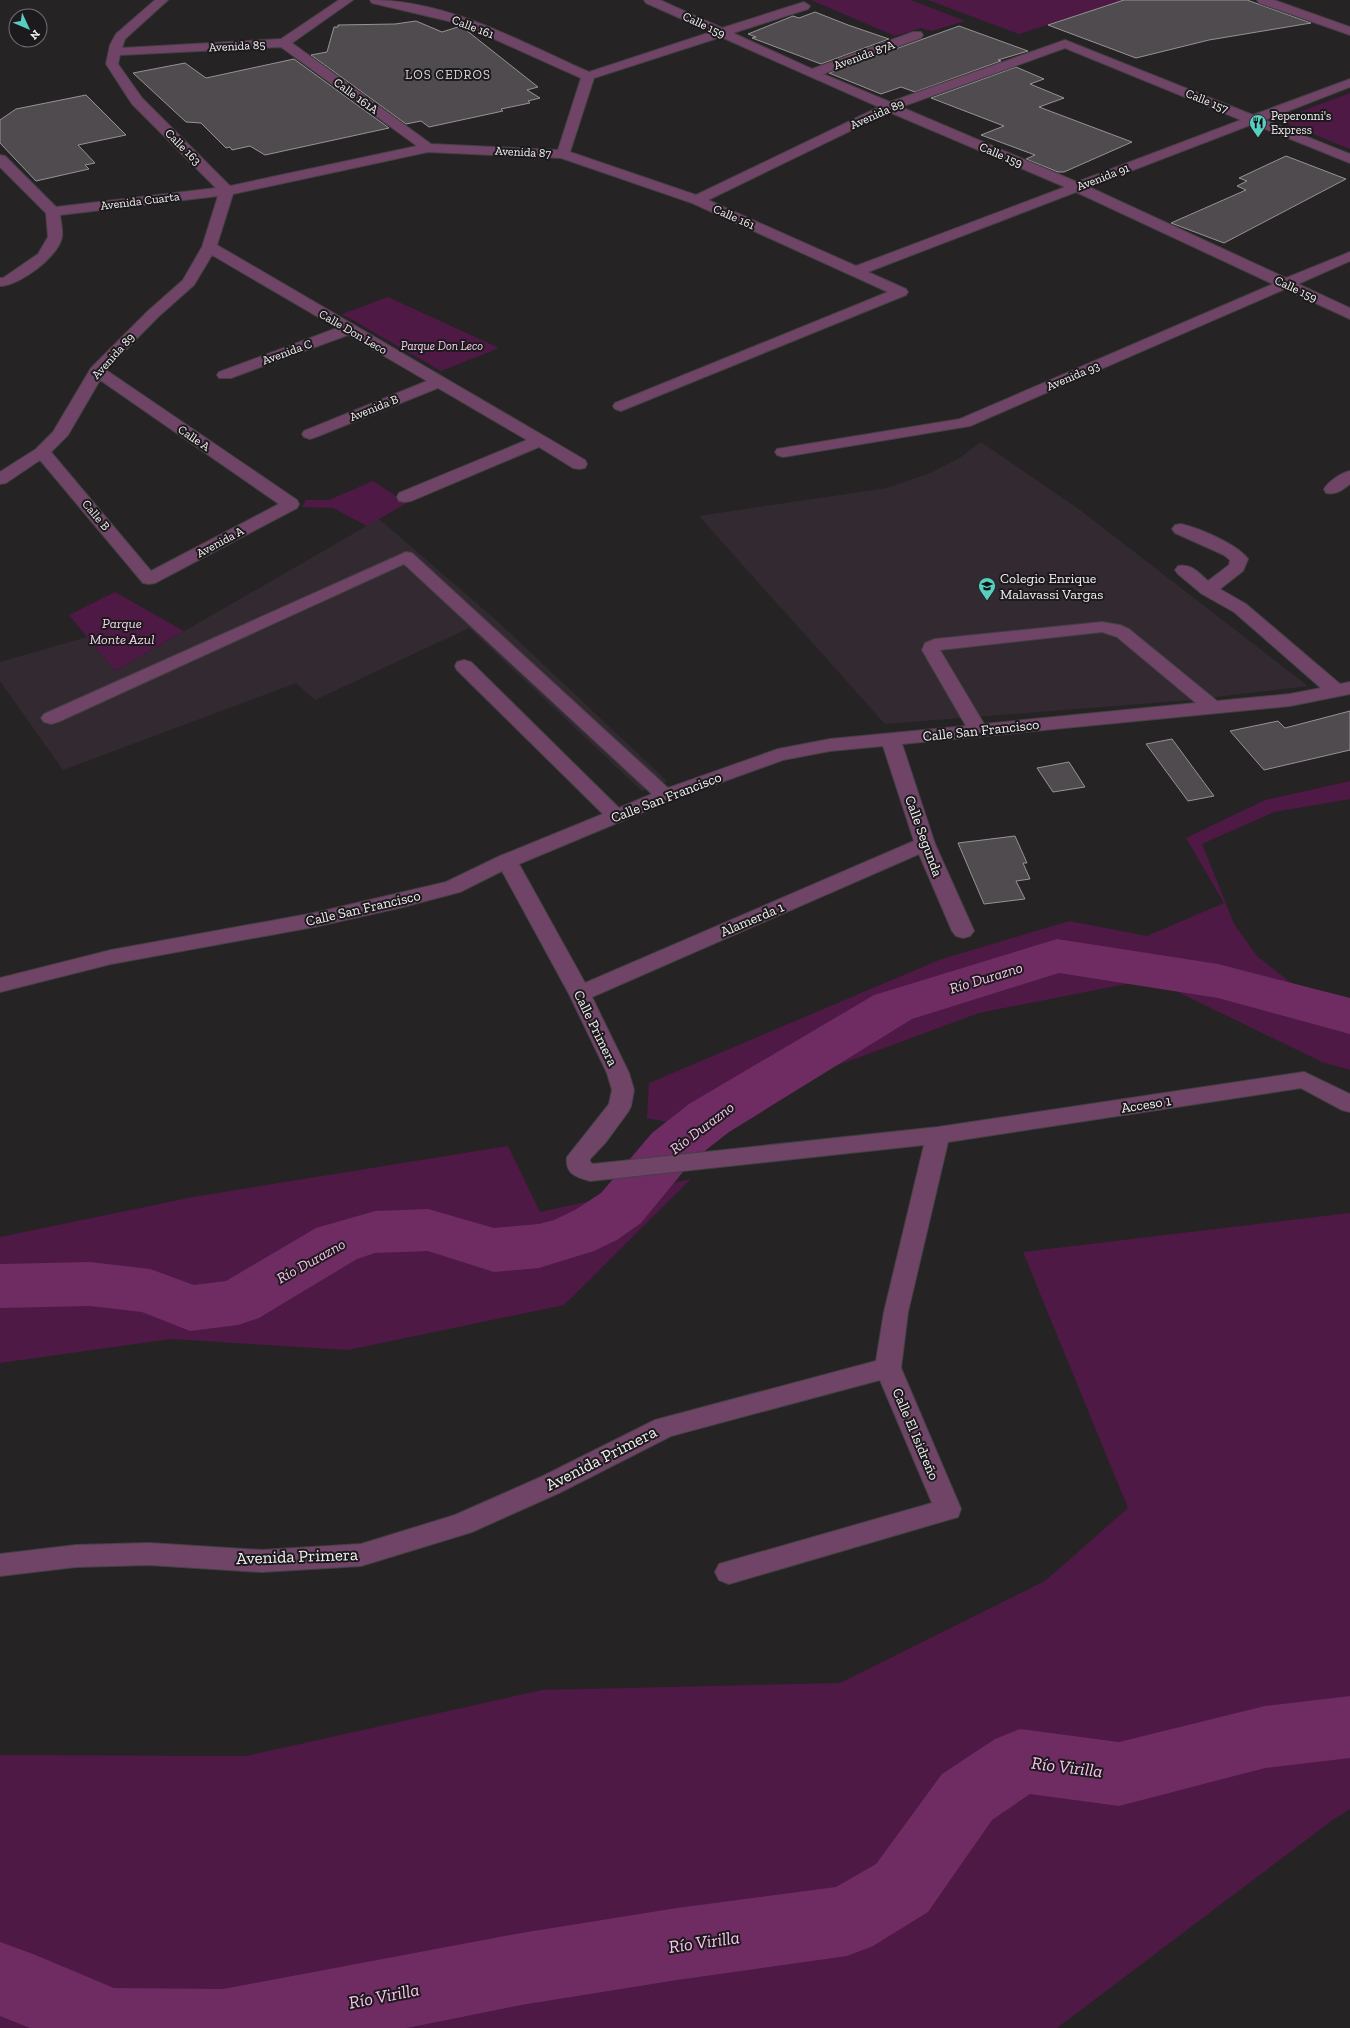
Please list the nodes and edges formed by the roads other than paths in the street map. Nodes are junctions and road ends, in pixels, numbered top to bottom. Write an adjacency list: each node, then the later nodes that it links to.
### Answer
1 (162, 0): 12 (street)
2 (347, 0): 10 (street, Avenida 85)
3 (376, 0): 14 (street, Calle 161)
4 (650, 0): 8 (street, Calle 159)
5 (1263, 0): 7 (street)
6 (804, 6): 8 (street)
7 (1350, 32)
8 (720, 33): 13 (street, Calle 159); 14 (street)
9 (917, 35): 13 (street, Avenida 87A)
10 (284, 43): 12 (street, Avenida 85); 18 (street, Calle 161A)
11 (1064, 44): 16 (street, Avenida 89); 17 (street, Calle 157)
12 (114, 52): 23 (street, Calle 163)
13 (812, 74): 16 (street, Calle 159)
14 (588, 76): 19 (street, Avenida 87)
15 (1350, 83): 17 (street, Avenida 91)
16 (889, 107): 22 (street, Calle 159); 24 (street, Avenida 89)
17 (1254, 119): 20 (street, Calle 157); 22 (street, Avenida 91)
18 (428, 148): 19 (street, Avenida 87); 23 (street, Avenida 87)
19 (563, 154): 24 (street, Calle 161)
20 (1350, 158)
21 (0, 159): 25 (street)
22 (1077, 188): 28 (street, Avenida 91); 30 (street, Calle 159)
23 (227, 191): 25 (street, Avenida Cuarta); 26 (street)
24 (697, 200): 28 (street, Calle 161)
25 (53, 212): 29 (street)
26 (209, 248): 32 (street, Calle Don Leco); 33 (street, Avenida 89)
27 (1350, 256): 30 (street, Avenida 93)
28 (856, 271): 36 (street, Calle 161)
29 (3, 282)
30 (1285, 284): 31 (street, Calle 159); 40 (street, Avenida 93)
31 (1350, 314)
32 (349, 329): 34 (street, Avenida C); 35 (street, Calle Don Leco)
33 (96, 371): 39 (street, Avenida 89); 46 (street, Calle A)
34 (225, 375)
35 (439, 382): 37 (street, Avenida B); 38 (street, Calle Don Leco)
36 (621, 406)
37 (310, 434)
38 (540, 441): 41 (street, Calle Don Leco); 45 (street)
39 (42, 452): 43 (street, Avenida 89); 49 (street, Calle B)
40 (783, 452)
41 (579, 464)
42 (1350, 476): 44 (street)
43 (0, 479)
44 (1332, 489)
45 (406, 497)
46 (291, 504): 49 (street, Avenida A)
47 (1181, 529): 50 (street)
48 (1184, 570): 50 (street)
49 (149, 579)
50 (1208, 590): 52 (street)
51 (464, 666): 58 (street)
52 (1343, 690): 53 (street, Calle San Francisco)
53 (1212, 707): 55 (street, Calle San Francisco); 55 (street)
54 (51, 718): 57 (street)
55 (978, 730): 56 (street, Calle San Francisco)
56 (891, 739): 57 (street, Calle San Francisco); 59 (street, Calle Segunda)
57 (665, 796): 58 (street, Calle San Francisco)
58 (616, 816): 60 (street, Calle San Francisco)
59 (925, 844): 61 (street, Calle Segunda); 63 (street, Alamerda 1)
60 (507, 861): 62 (street, Calle San Francisco); 63 (street, Calle Primera)
61 (963, 931)
62 (0, 985)
63 (580, 994): 66 (street, Calle Primera)
64 (1350, 1104): 65 (street, Acceso 1)
65 (938, 1135): 66 (street, Acceso 1); 67 (street)
66 (607, 1171)
67 (888, 1368): 68 (street, Avenida Primera); 69 (street, Calle El Isidreño)
68 (0, 1565)
69 (729, 1572)

